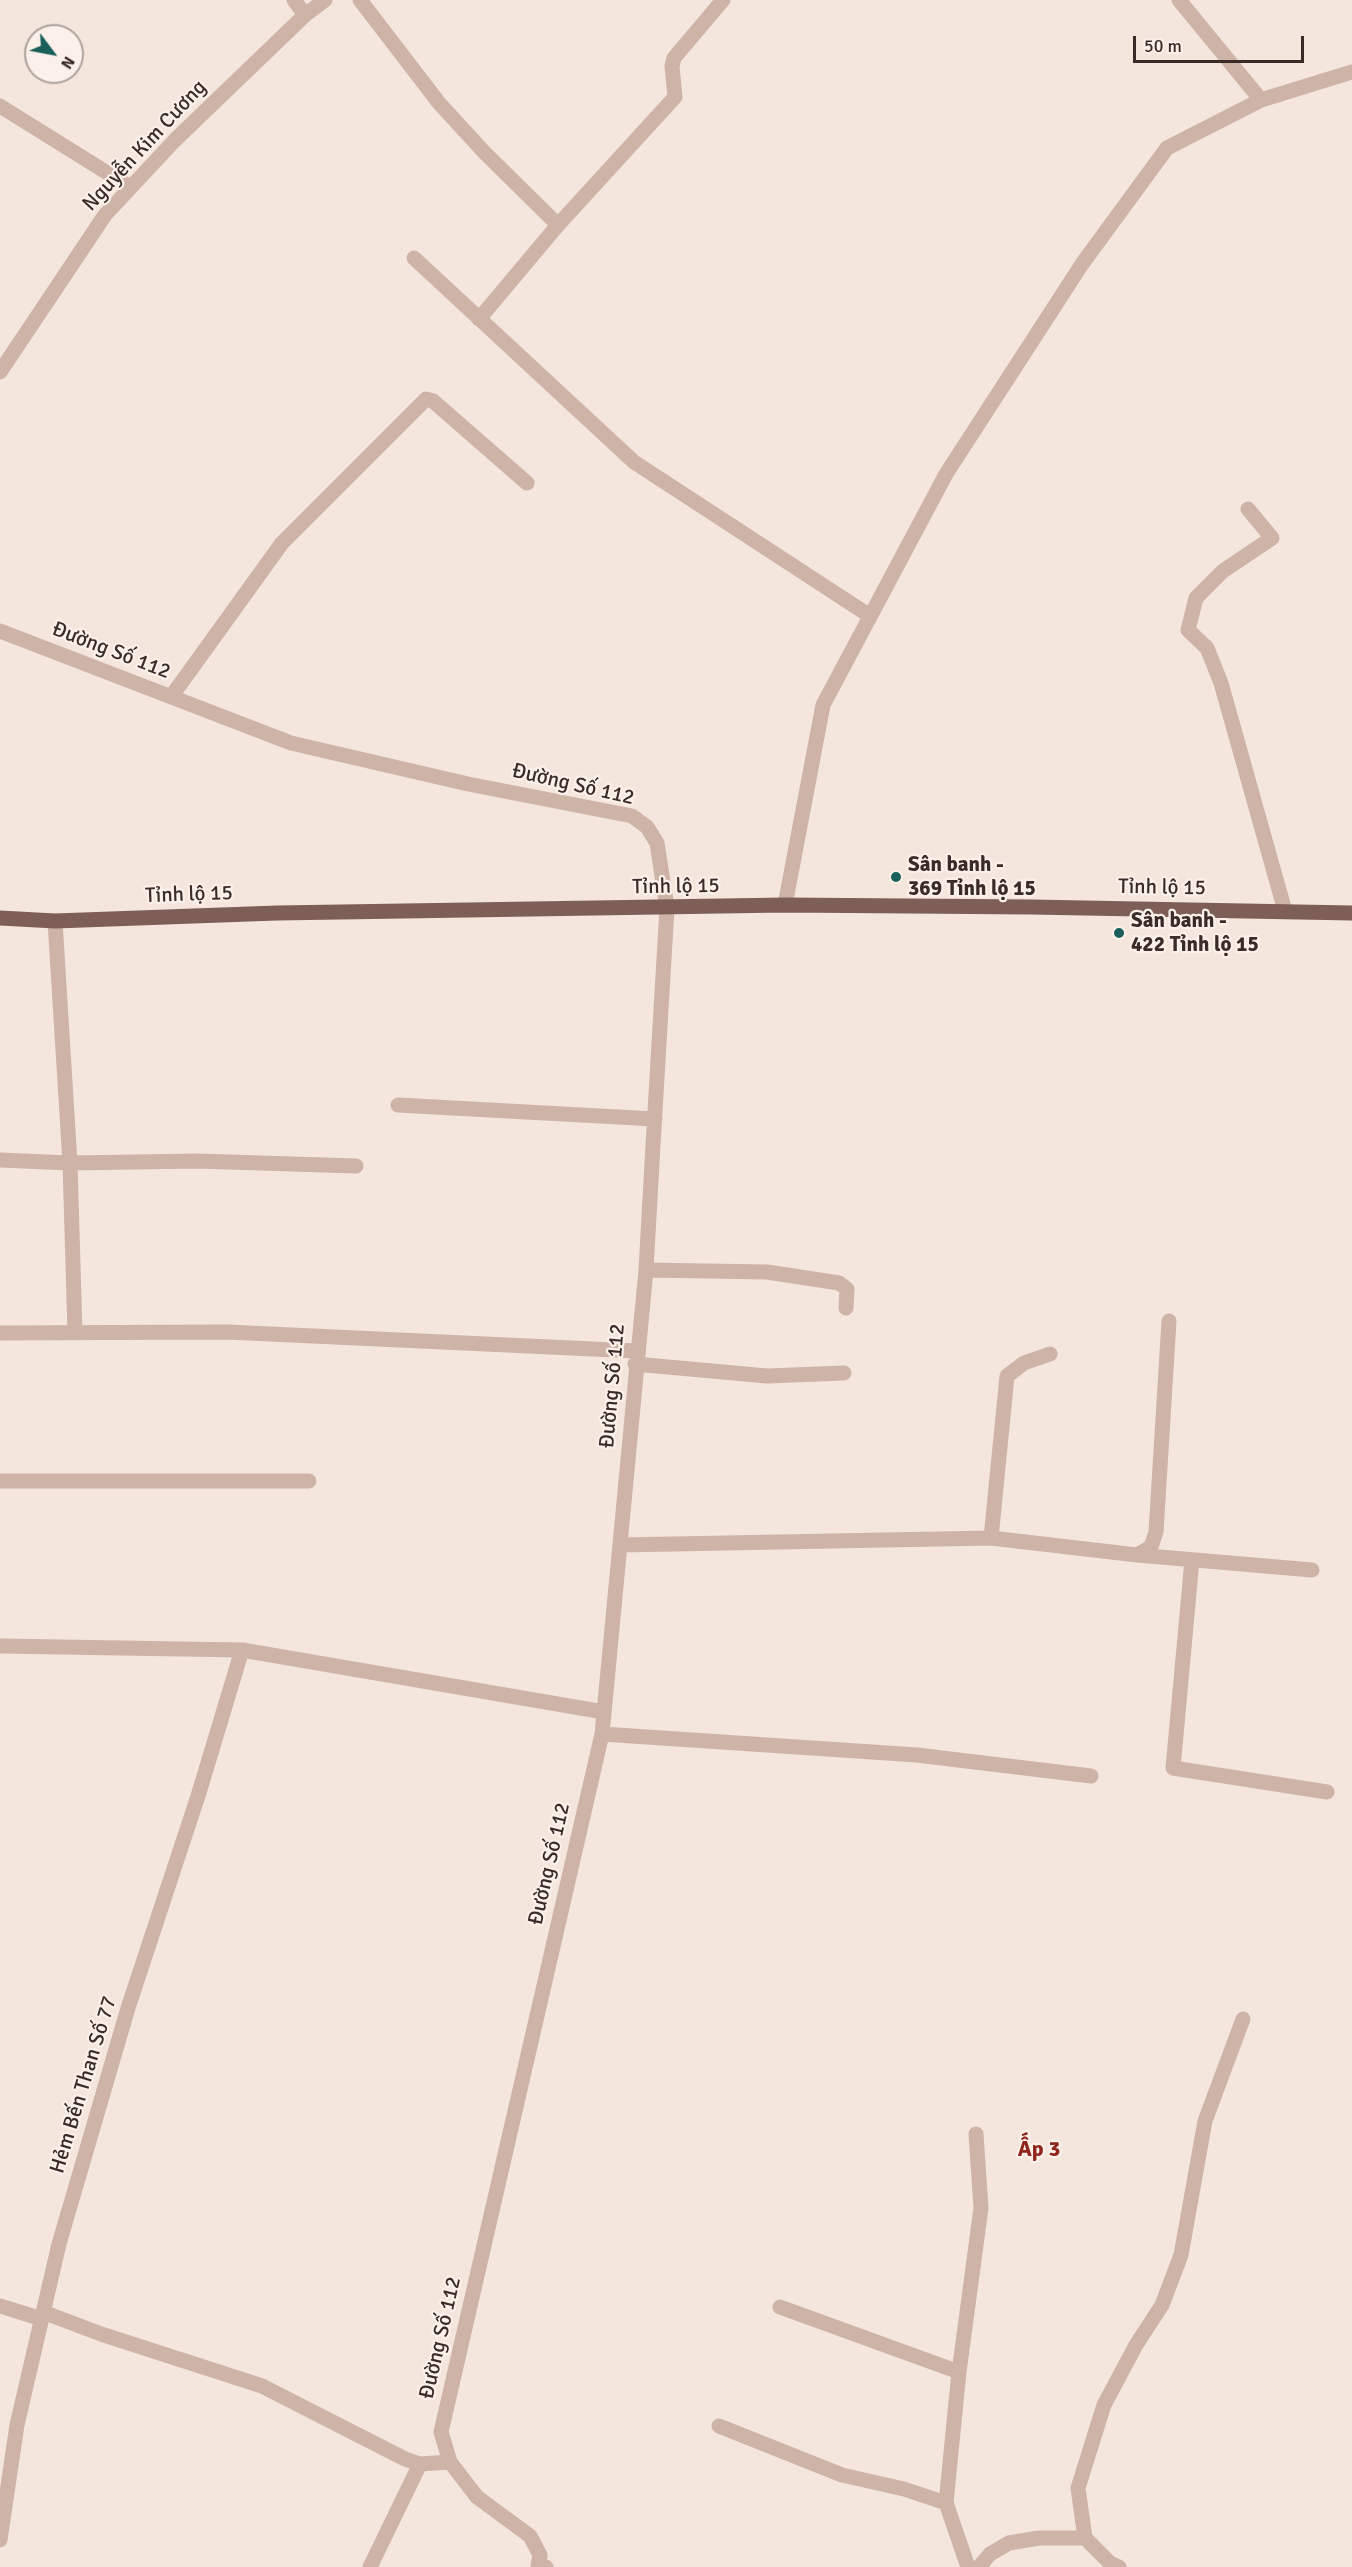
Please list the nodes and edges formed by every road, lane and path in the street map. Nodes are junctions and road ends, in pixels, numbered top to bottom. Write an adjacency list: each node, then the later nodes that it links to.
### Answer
1 (294, 0): 6 (street)
2 (325, 0): 6 (street, Nguyễn Kim Cương)
3 (360, 0): 11 (street)
4 (723, 0): 11 (street)
5 (1179, 0): 8 (street)
6 (305, 15): 10 (street, Nguyễn Kim Cương)
7 (1352, 72): 8 (street)
8 (1261, 100): 17 (street)
9 (0, 106): 10 (street)
10 (130, 188): 14 (street, Nguyễn Kim Cương)
11 (558, 225): 13 (street)
12 (414, 258): 13 (street)
13 (479, 319): 17 (street)
14 (0, 372)
15 (527, 483): 19 (street)
16 (1248, 509): 22 (street)
17 (870, 616): 20 (street)
18 (0, 631): 19 (street, Đường Số 112)
19 (171, 697): 21 (street, Đường Số 112)
20 (785, 905): 21 (main road, Tỉnh lộ 15); 22 (main road, Tỉnh lộ 15)
21 (667, 908): 25 (main road, Tỉnh lộ 15); 27 (street, Đường Số 112)
22 (1285, 911): 23 (main road, Tỉnh lộ 15)
23 (1352, 914)
24 (0, 918): 25 (main road, Tỉnh lộ 15)
25 (55, 921): 29 (street)
26 (398, 1105): 27 (street)
27 (655, 1119): 31 (street, Đường Số 112)
28 (0, 1160): 29 (street)
29 (70, 1163): 30 (street); 34 (street)
30 (356, 1166)
31 (646, 1270): 32 (street); 37 (street, Đường Số 112)
32 (846, 1308)
33 (1169, 1321): 43 (street)
34 (75, 1332): 35 (street); 37 (street)
35 (0, 1333)
36 (1050, 1354): 41 (street)
37 (636, 1358): 38 (street); 42 (street, Đường Số 112)
38 (844, 1373)
39 (0, 1481): 40 (street)
40 (309, 1481)
41 (991, 1538): 42 (street); 43 (street)
42 (620, 1545): 48 (street, Đường Số 112)
43 (1137, 1555): 44 (street)
44 (1192, 1560): 45 (street); 51 (street)
45 (1312, 1570)
46 (0, 1646): 47 (street)
47 (242, 1650): 48 (street); 56 (street, Hẻm Bến Than Số 77)
48 (604, 1712): 49 (street, Đường Số 112)
49 (602, 1734): 50 (street); 59 (street, Đường Số 112)
50 (1090, 1776)
51 (1327, 1792)
52 (1243, 2019): 62 (street)
53 (976, 2134): 57 (street)
54 (0, 2306): 56 (street)
55 (780, 2307): 57 (street)
56 (42, 2315): 60 (street); 63 (street, Hẻm Bến Than Số 77)
57 (959, 2372): 61 (street)
58 (719, 2426): 61 (street)
59 (450, 2462): 60 (street); 64 (street, Đường Số 112)
60 (420, 2464): 65 (street)
61 (946, 2503): 66 (street)
62 (1085, 2538): 67 (street); 68 (street)
63 (0, 2540)
64 (540, 2566)
65 (370, 2567)
66 (968, 2567)
67 (979, 2567)
68 (1119, 2567)

